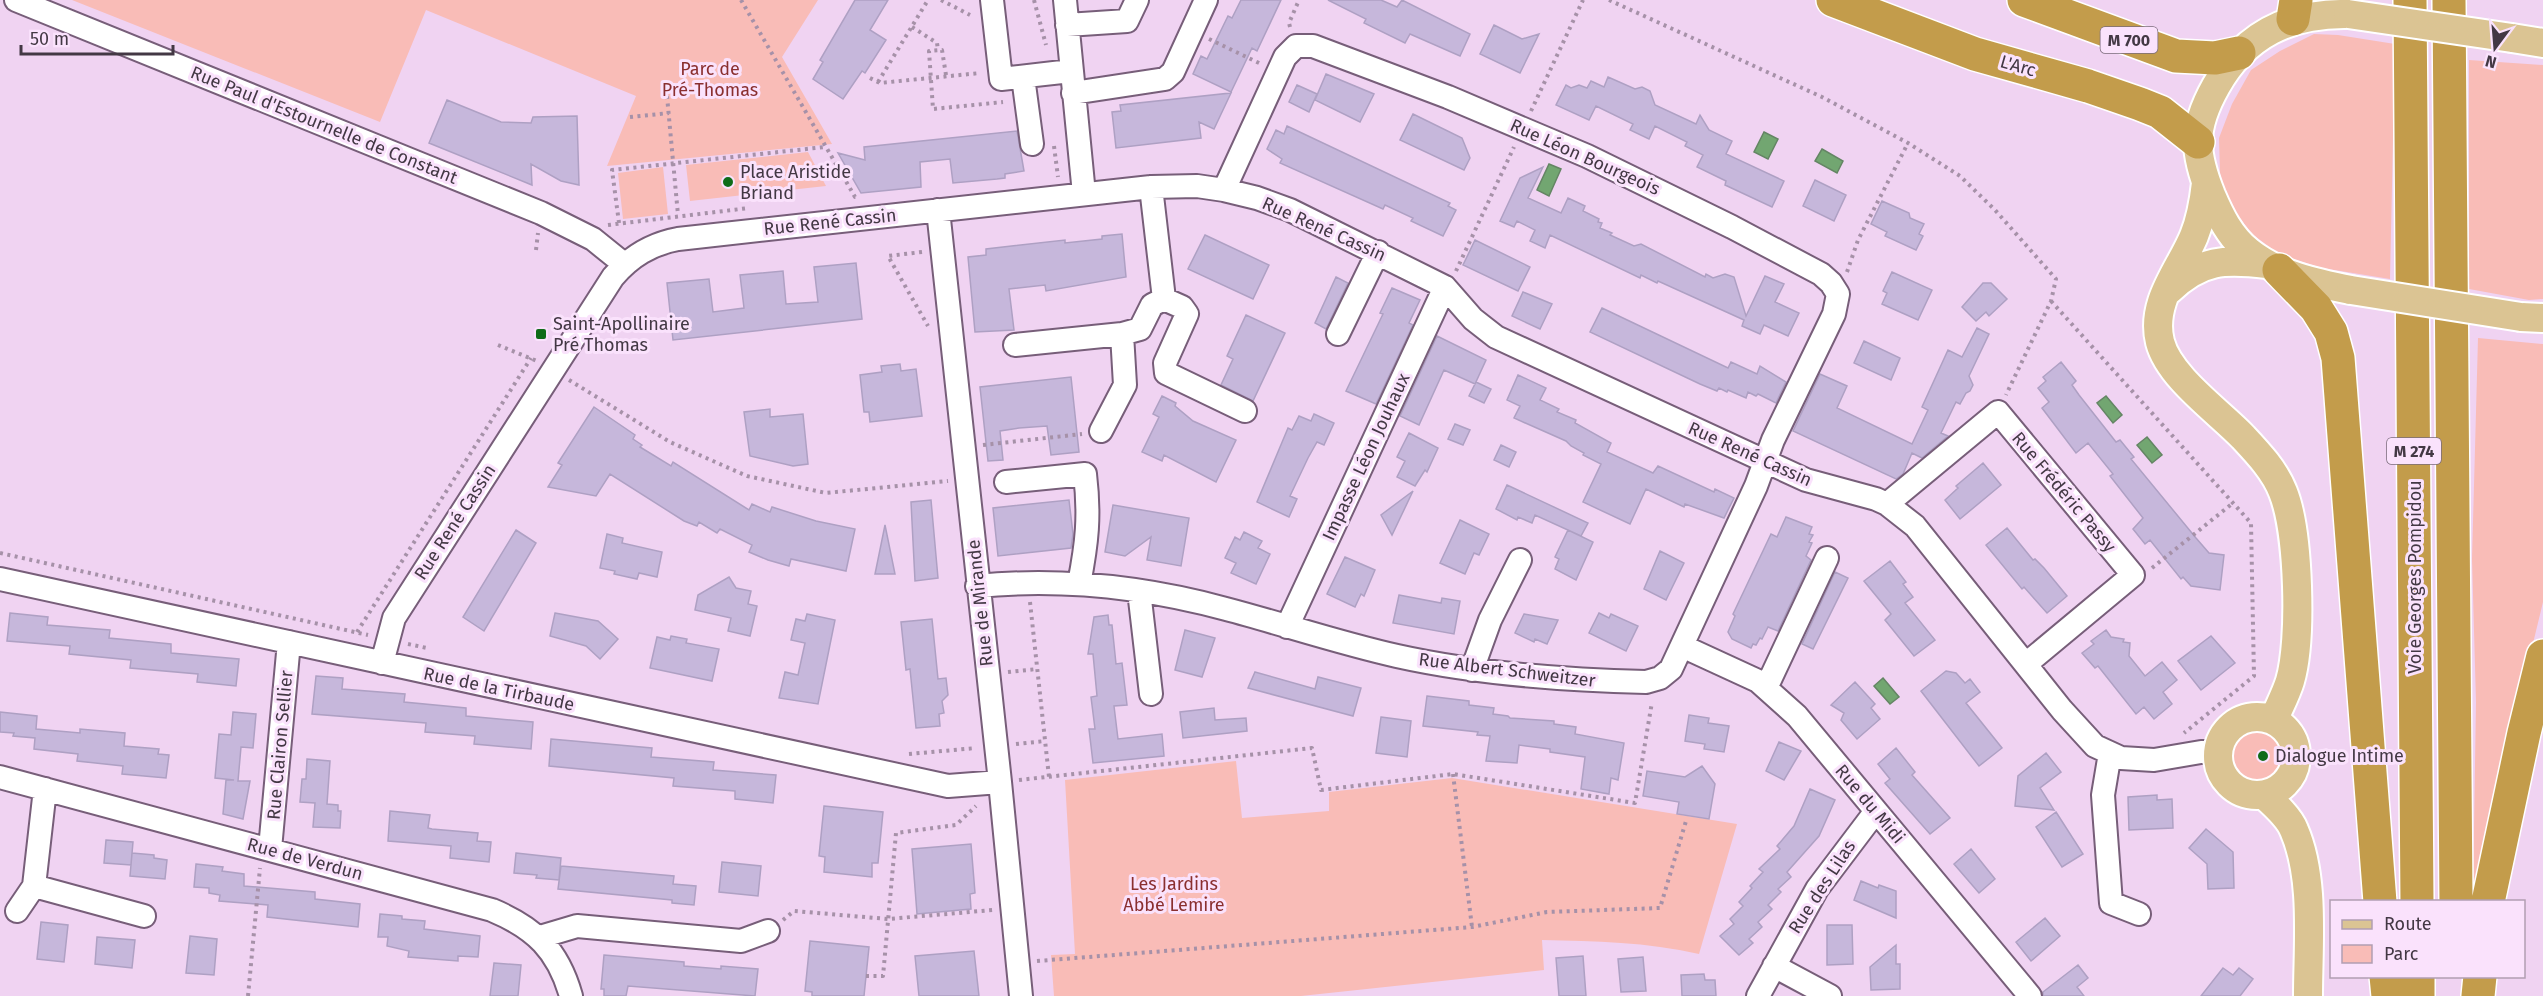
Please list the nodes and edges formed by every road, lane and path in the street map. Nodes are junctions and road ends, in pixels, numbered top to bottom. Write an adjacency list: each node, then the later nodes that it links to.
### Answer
1 (16, 0): 50 (street, Rue Paul d'Estournelle de Constant)
2 (928, 0): 17 (path)
3 (941, 0): 15 (path)
4 (992, 0): 25 (street)
5 (1065, 0): 16 (street)
6 (1137, 0): 16 (street)
7 (1206, 0): 18 (street)
8 (1299, 0): 20 (path)
9 (1609, 0): 34 (path)
10 (1833, 0): 33 (highway, L'Arc)
11 (2024, 0): 22 (highway, M 700)
12 (2410, 0): 115 (highway, Voie Georges Pompidou / M 274)
13 (2449, 0): 116 (highway, M 274)
14 (2294, 10): 19 (main road, bridge); 22 (main road)
15 (970, 15)
16 (1067, 25): 29 (street)
17 (912, 27): 21 (path); 28 (path)
18 (1192, 31): 23 (path); 29 (street)
19 (2543, 43)
20 (1296, 46): 23 (street); 53 (street, Rue Léon Bourgeois)
21 (938, 50): 24 (path); 26 (path)
22 (2239, 53): 33 (main road)
23 (1278, 72): 40 (street)
24 (946, 75): 25 (path); 26 (path)
25 (1012, 76): 26 (path); 29 (street); 35 (street)
26 (929, 77): 28 (path)
27 (870, 78): 28 (path)
28 (878, 82)
29 (1072, 82): 41 (street)
30 (667, 96): 31 (path)
31 (669, 113): 32 (path); 37 (path)
32 (630, 117)
33 (2198, 142): 38 (main road)
34 (1908, 143): 53 (path); 56 (path)
35 (1032, 144)
36 (825, 147): 37 (path)
37 (674, 163): 46 (path); 48 (path)
38 (2206, 183): 51 (main road); 54 (main road)
39 (1151, 187): 40 (street, Rue René Cassin); 41 (street, Rue René Cassin); 55 (street)
40 (1224, 190): 49 (street, Rue René Cassin)
41 (1084, 194): 45 (street, Rue René Cassin)
42 (855, 198): 43 (path)
43 (843, 199)
44 (760, 207): 46 (path)
45 (938, 210): 50 (street, Rue René Cassin); 67 (street, Rue de Mirande)
46 (678, 214): 48 (path)
47 (598, 220): 48 (path)
48 (619, 223)
49 (1378, 252): 52 (street, Rue René Cassin); 59 (street)
50 (624, 264): 63 (street, Rue René Cassin)
51 (2273, 267): 54 (main road); 57 (main road, bridge); 114 (highway)
52 (1445, 287): 68 (street, Rue René Cassin); 82 (street, Impasse Léon Jouhaux)
53 (1838, 294): 68 (street)
54 (2163, 295): 97 (main road)
55 (1164, 300): 58 (street); 64 (street)
56 (2051, 301): 65 (path); 71 (path)
57 (2532, 318)
58 (1122, 334): 61 (street); 66 (street)
59 (1338, 334)
60 (498, 345): 62 (path)
61 (1015, 345)
62 (531, 358): 63 (path); 83 (path)
63 (553, 369): 69 (path); 84 (street, Rue René Cassin)
64 (1245, 411)
65 (1998, 412): 72 (street); 76 (street, Rue Frédéric Passy)
66 (1101, 431): 67 (path)
67 (964, 447): 69 (street, Rue de Mirande)
68 (1765, 462): 72 (street, Rue René Cassin); 86 (street)
69 (967, 479): 80 (street, Rue de Mirande)
70 (1006, 482): 79 (street)
71 (2233, 503): 76 (path); 98 (path)
72 (1887, 504): 90 (street, Rue René Cassin)
73 (0, 553): 83 (path)
74 (1827, 558): 95 (street)
75 (1520, 560): 92 (street)
76 (2133, 575): 90 (street)
77 (0, 579): 85 (street, Rue de la Tirbaude)
78 (1028, 583): 79 (street, Rue Albert Schweitzer); 80 (street, Rue Albert Schweitzer); 91 (path)
79 (1079, 584): 81 (street, Rue Albert Schweitzer)
80 (977, 586): 93 (street, Rue de Mirande)
81 (1139, 591): 82 (street, Rue Albert Schweitzer); 96 (street)
82 (1287, 627): 92 (street, Rue Albert Schweitzer)
83 (357, 632): 84 (path)
84 (387, 639): 87 (path); 89 (street, Rue René Cassin)
85 (289, 642): 89 (street, Rue de la Tirbaude); 112 (street, Rue Clairon Sellier)
86 (1682, 646): 94 (street); 95 (street, Rue du Midi)
87 (437, 651)
88 (2543, 657): 117 (highway)
89 (382, 663): 107 (street, Rue de la Tirbaude)
90 (2026, 664): 103 (street, Rue René Cassin)
91 (1038, 669): 93 (path); 99 (path)
92 (1472, 670): 94 (street, Rue Albert Schweitzer)
93 (988, 675): 100 (street, Rue de Mirande)
94 (1655, 681): 104 (path)
95 (1767, 686): 110 (street, Rue du Midi)
96 (1151, 694)
97 (2274, 719): 102 (main road); 109 (main road)
98 (2175, 740)
99 (1046, 741): 100 (path); 106 (path)
100 (996, 746): 101 (path); 107 (street, Rue de Mirande)
101 (900, 752)
102 (2217, 752): 103 (street, Rue René Cassin); 109 (main road)
103 (2110, 753): 120 (street)
104 (1453, 774): 106 (path); 123 (path)
105 (0, 777): 108 (street, Rue de Verdun)
106 (1050, 777): 107 (path)
107 (1000, 782): 118 (street, Rue de Mirande); 122 (path)
108 (45, 789): 112 (street, Rue de Verdun); 113 (street)
109 (2264, 795): 139 (main road)
110 (1875, 811): 127 (street, Rue des Lilas); 138 (street, Rue du Midi)
111 (1686, 821): 123 (path)
112 (270, 849): 125 (street, Rue de Verdun); 133 (path)
113 (34, 886): 119 (street); 121 (street)
114 (2380, 900)
115 (2417, 900)
116 (2456, 900)
117 (2488, 900)
118 (1012, 908): 122 (path); 126 (street, Rue de Mirande)
119 (17, 911)
120 (2139, 914)
121 (144, 916)
122 (888, 919): 124 (path); 128 (path)
123 (1472, 927): 126 (path)
124 (768, 931): 125 (street)
125 (540, 937): 134 (street, Rue de Verdun)
126 (1018, 963): 135 (street, Rue de Mirande)
127 (1774, 966): 136 (street, Rue des Lilas); 137 (street)
128 (866, 976)
129 (2386, 978): 140 (highway)
130 (2418, 978): 141 (highway)
131 (2457, 978): 142 (highway)
132 (2480, 978): 143 (highway)
133 (248, 996)
134 (571, 996)
135 (1021, 996)
136 (1758, 996)
137 (1830, 996)
138 (2030, 996)
139 (2308, 996)
140 (2388, 996)
141 (2418, 996)
142 (2457, 996)
143 (2478, 996)

